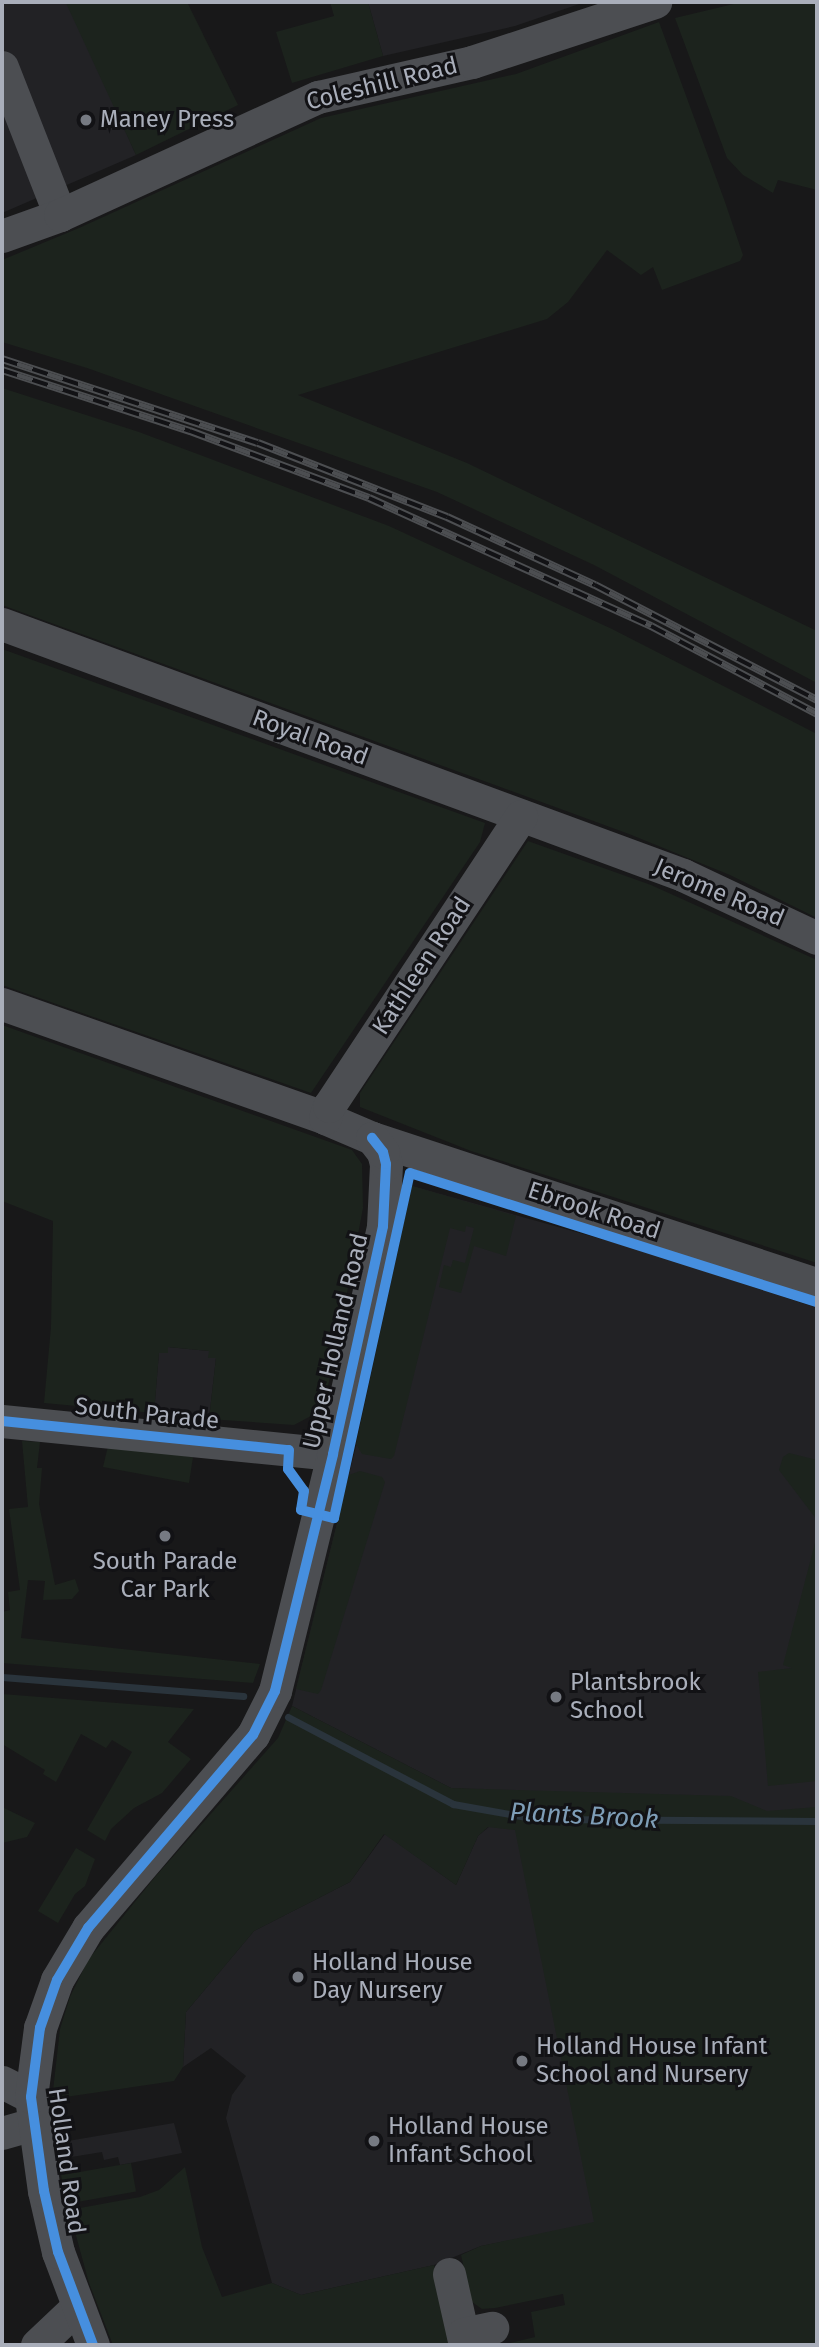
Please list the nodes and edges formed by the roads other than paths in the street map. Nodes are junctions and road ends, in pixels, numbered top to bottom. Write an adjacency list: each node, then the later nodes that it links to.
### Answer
1 (655, 2): 3 (street, Coleshill Road)
2 (2, 67): 3 (street)
3 (60, 215): 4 (street, Coleshill Road)
4 (2, 236)
5 (2, 624): 6 (street, Royal Road)
6 (521, 816): 7 (street, Royal Road); 10 (street, Kathleen Road)
7 (619, 852): 8 (street, Jerome Road)
8 (817, 938)
9 (2, 1004): 10 (street)
10 (325, 1118): 11 (street)
11 (372, 1138): 12 (street, Ebrook Road); 14 (street, Upper Holland Road)
12 (817, 1284)
13 (2, 1421): 14 (street, South Parade)
14 (333, 1454): 15 (street, Upper Holland Road)
15 (57, 1980): 17 (street, Holland Road)
16 (2, 2082): 17 (street)
17 (32, 2111): 18 (street); 20 (street, Holland Road)
18 (2, 2133)
19 (449, 2274): 21 (street)
20 (77, 2307): 22 (street); 23 (street, Holland Road)
21 (473, 2336)
22 (37, 2345)
23 (93, 2345)

